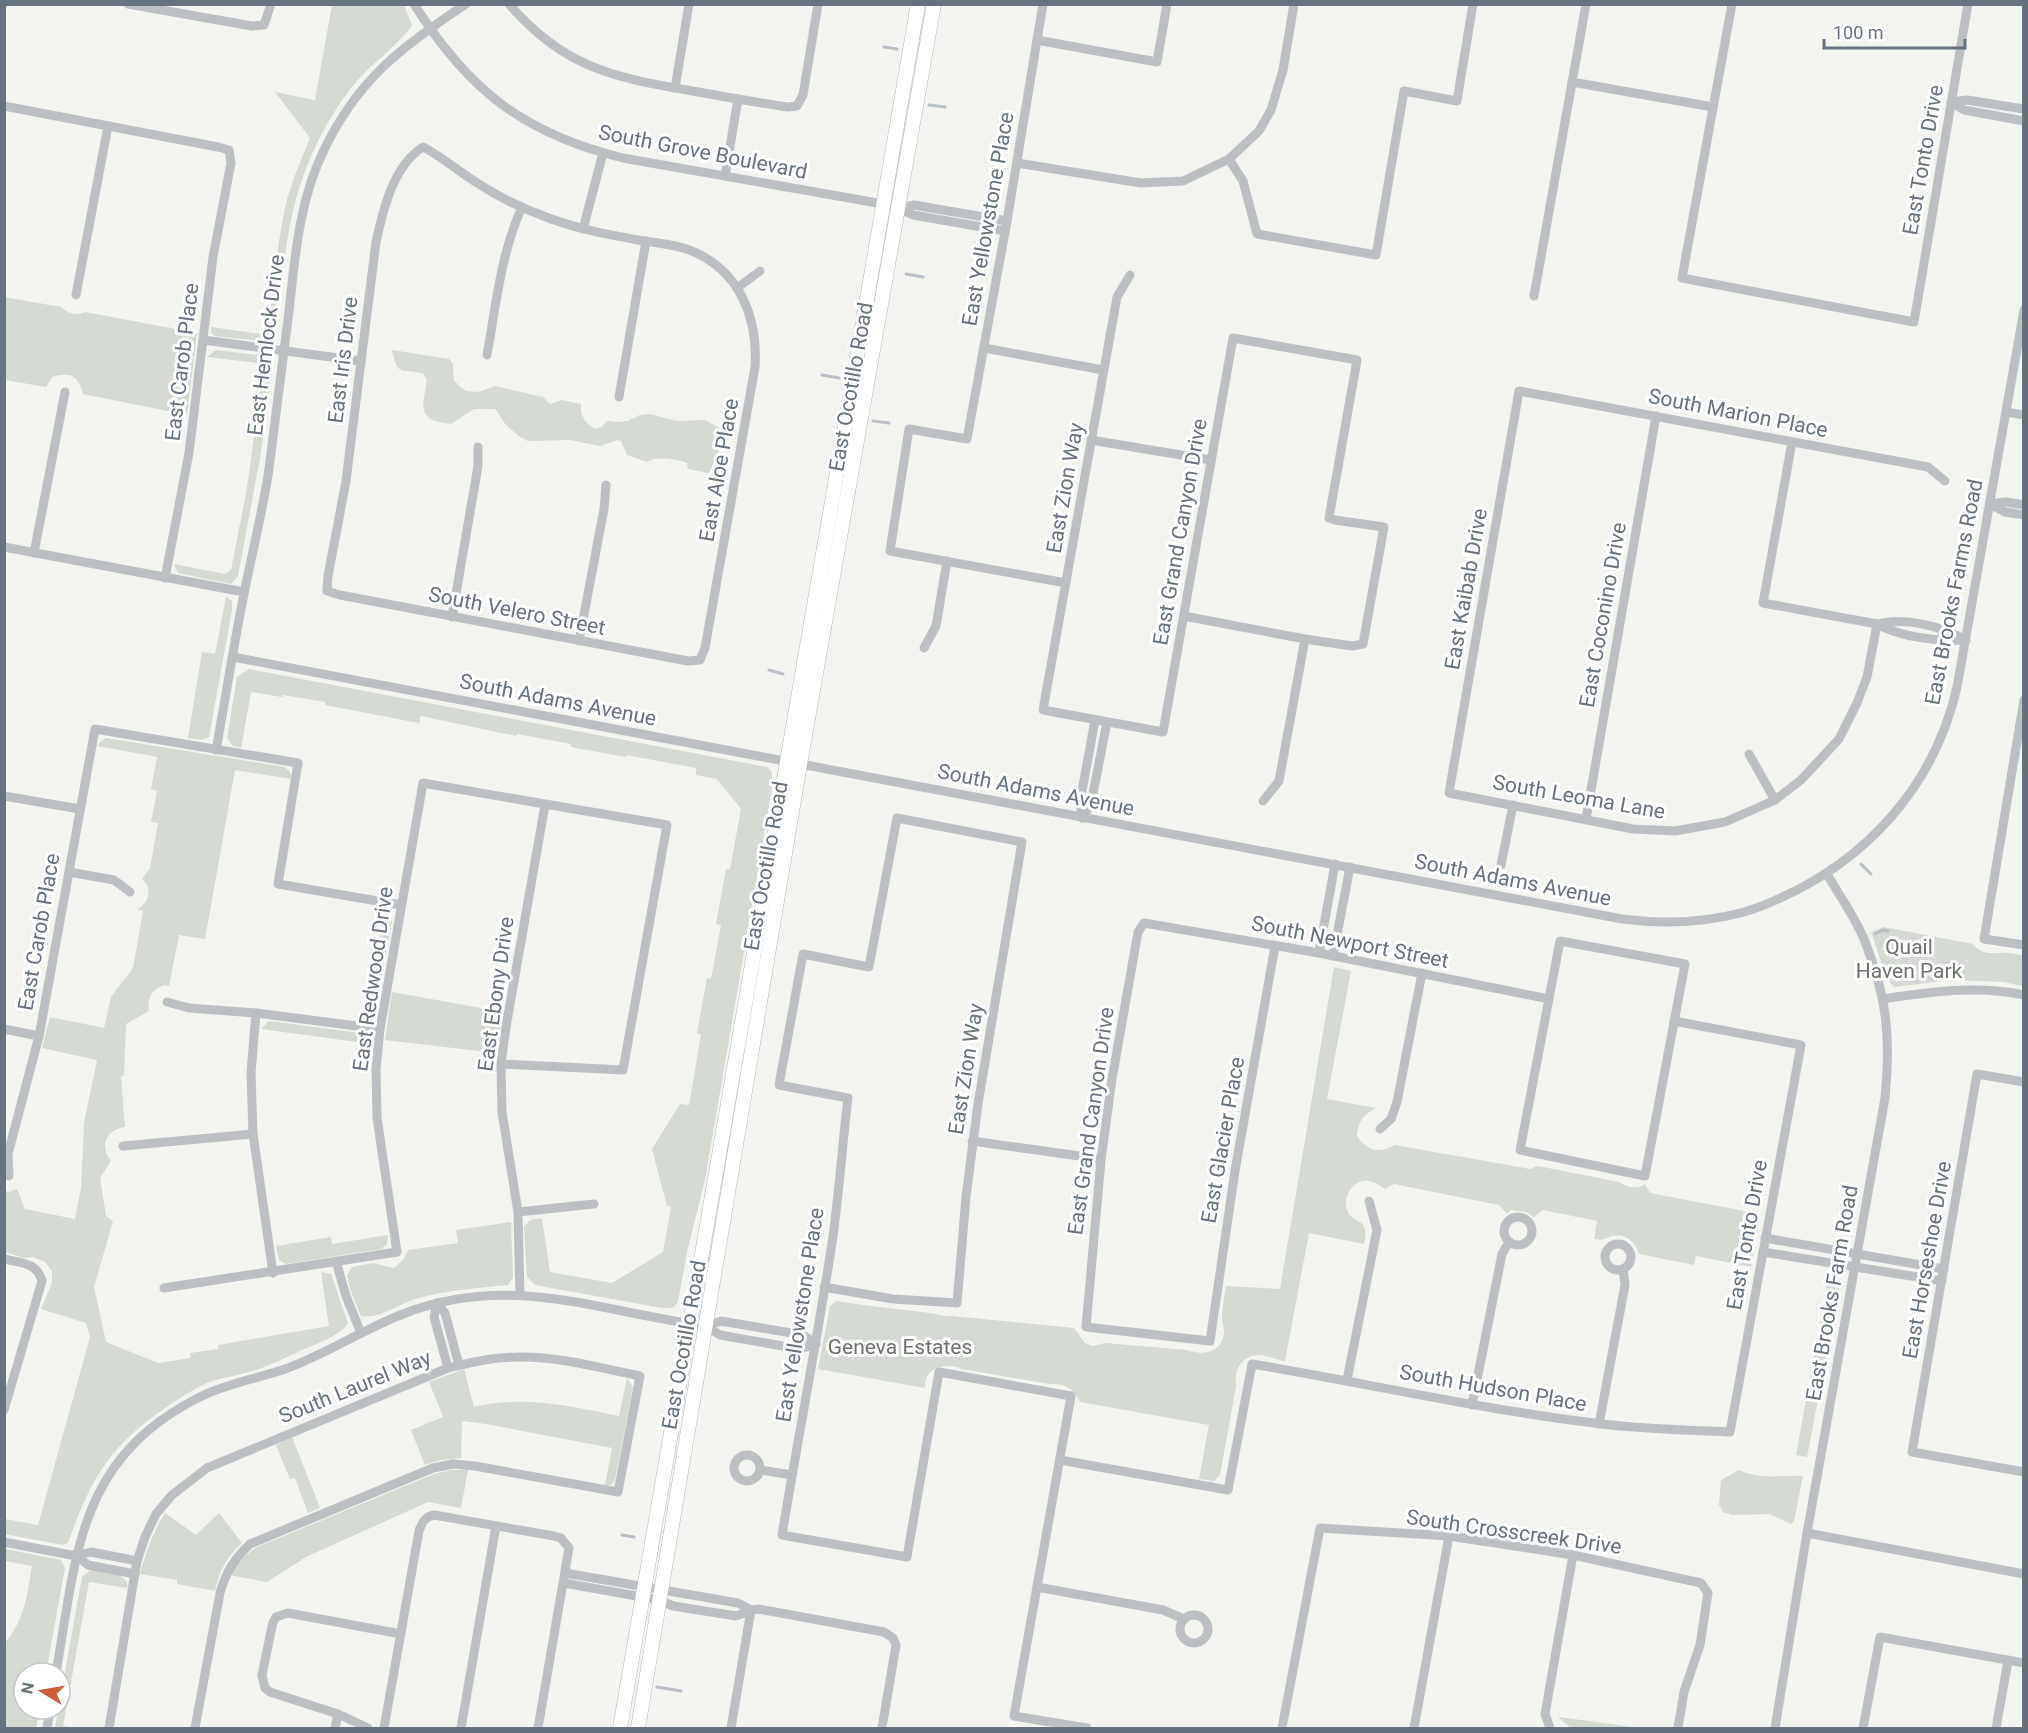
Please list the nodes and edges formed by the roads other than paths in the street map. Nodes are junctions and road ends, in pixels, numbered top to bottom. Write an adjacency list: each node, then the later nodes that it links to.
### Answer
1 (128, 4): 2 (street)
2 (271, 4)
3 (414, 4): 17 (street, South Grove Boulevard)
4 (465, 4): 17 (street, East Hemlock Drive)
5 (509, 4): 20 (street)
6 (689, 4): 20 (street)
7 (818, 4): 21 (street)
8 (918, 4): 34 (main road, East Ocotillo Road)
9 (934, 4): 36 (main road, East Ocotillo Road)
10 (1043, 4): 18 (street, East Yellowstone Place)
11 (1167, 4): 18 (street)
12 (1294, 4): 31 (street)
13 (1473, 4): 31 (street)
14 (1586, 4): 19 (street)
15 (1732, 4): 25 (street)
16 (1968, 4): 22 (street, East Tonto Drive)
17 (429, 28): 30 (street, South Grove Boulevard); 49 (street, East Hemlock Drive)
18 (1037, 40): 32 (street, East Yellowstone Place)
19 (1572, 82): 25 (street); 45 (street)
20 (675, 88): 21 (street)
21 (738, 99): 33 (street)
22 (1951, 102): 24 (street); 25 (street, East Tonto Drive); 27 (street)
23 (4, 106): 29 (street)
24 (2004, 106): 26 (street); 27 (street)
25 (1713, 107)
26 (2024, 109)
27 (2001, 117): 28 (street)
28 (2024, 121)
29 (108, 126): 44 (street); 47 (street, East Carob Place)
30 (603, 153): 33 (street, South Grove Boulevard); 38 (street)
31 (1229, 159): 32 (street)
32 (1017, 163): 37 (street, East Yellowstone Place)
33 (725, 176): 34 (street, South Grove Boulevard)
34 (883, 204): 36 (street, South Grove Boulevard); 91 (main road, East Ocotillo Road)
35 (522, 207): 38 (street); 50 (street); 51 (street, East Iris Drive)
36 (898, 207): 37 (street); 39 (street); 92 (main road, East Ocotillo Road)
37 (1007, 220): 39 (street, East Yellowstone Place)
38 (583, 229): 40 (street)
39 (1005, 231): 48 (street, East Yellowstone Place)
40 (646, 241): 43 (street); 55 (street)
41 (760, 271): 43 (street)
42 (1130, 276): 52 (street, East Zion Way)
43 (737, 288): 85 (street, East Aloe Place)
44 (76, 295)
45 (1534, 296)
46 (2024, 310): 56 (street, East Brooks Farms Road)
47 (203, 340): 49 (street); 71 (street, East Carob Place)
48 (984, 348): 52 (street); 70 (street, East Yellowstone Place)
49 (284, 351): 51 (street); 74 (street, East Hemlock Drive)
50 (487, 355)
51 (361, 361): 73 (street, East Iris Drive)
52 (1104, 370): 59 (street, East Zion Way)
53 (1519, 391): 58 (street, South Marion Place); 93 (street, East Kaibab Drive)
54 (66, 392): 69 (street)
55 (619, 397)
56 (2006, 412): 57 (street); 65 (street, East Brooks Farms Road)
57 (2024, 415)
58 (1656, 416): 60 (street, South Marion Place); 101 (street, East Coconino Drive)
59 (1092, 440): 62 (street); 72 (street, East Zion Way)
60 (1792, 442): 63 (street, South Marion Place); 77 (street)
61 (478, 447): 76 (street)
62 (1211, 460): 75 (street, East Grand Canyon Drive); 80 (street, East Grand Canyon Drive)
63 (1945, 481)
64 (606, 485): 82 (street)
65 (1989, 504): 66 (street); 67 (street); 81 (street, East Brooks Farms Road)
66 (2024, 505)
67 (2024, 515)
68 (4, 547): 69 (street)
69 (34, 553): 71 (street)
70 (947, 561): 72 (street); 83 (street)
71 (165, 578): 74 (street)
72 (1066, 584): 87 (street, East Zion Way)
73 (327, 591): 76 (street, South Velero Street)
74 (244, 592): 84 (street, East Hemlock Drive)
75 (1184, 616): 80 (street); 88 (street, East Grand Canyon Drive)
76 (452, 617): 82 (street, South Velero Street)
77 (1877, 624): 78 (street); 79 (street); 95 (street, South Leoma Lane)
78 (1924, 626): 79 (street); 81 (street)
79 (1923, 637): 81 (street)
80 (1305, 639): 96 (street)
81 (1966, 640): 106 (street, East Brooks Farms Road)
82 (579, 641): 85 (street, South Velero Street)
83 (924, 648)
84 (232, 657): 89 (street, East Hemlock Drive); 91 (street, South Adams Avenue)
85 (700, 660)
86 (2024, 700): 110 (street)
87 (1095, 720): 88 (street); 100 (street)
88 (1107, 722): 100 (street)
89 (216, 750): 99 (street, East Carob Place); 108 (street)
90 (1749, 754): 95 (street)
91 (784, 761): 92 (street, South Adams Avenue); 151 (main road, East Ocotillo Road)
92 (800, 764): 100 (street, South Adams Avenue); 152 (main road, East Ocotillo Road)
93 (1449, 793): 98 (street, South Leoma Lane)
94 (4, 796): 99 (street)
95 (1775, 800): 101 (street, South Leoma Lane)
96 (1263, 801)
97 (545, 805): 108 (street, East Redwood Drive); 124 (street, East Ebony Drive); 124 (street)
98 (1513, 805): 101 (street, South Leoma Lane); 103 (street)
99 (80, 809): 105 (street, East Carob Place)
100 (1082, 818): 102 (street, South Adams Avenue)
101 (1586, 819)
102 (1335, 864): 104 (street, South Adams Avenue); 112 (street)
103 (1502, 865)
104 (1350, 867): 106 (street, South Adams Avenue); 113 (street)
105 (69, 872): 107 (street); 123 (street, East Carob Place)
106 (1827, 874): 117 (street, East Brooks Farm Road)
107 (130, 892)
108 (401, 905): 122 (street, East Redwood Drive)
109 (1144, 923): 111 (street, South Newport Street); 131 (street, East Grand Canyon Drive)
110 (2024, 945)
111 (1275, 946): 112 (street, South Newport Street); 153 (street, East Glacier Place)
112 (1319, 953): 113 (street, South Newport Street)
113 (1333, 956): 114 (street, South Newport Street)
114 (1422, 973): 116 (street, South Newport Street); 127 (street)
115 (2024, 995): 117 (street)
116 (1549, 999): 120 (street); 120 (street)
117 (1884, 999): 139 (street, East Brooks Farm Road)
118 (167, 1002): 119 (street)
119 (256, 1013): 122 (street); 128 (street)
120 (1674, 1021): 136 (street, East Tonto Drive)
121 (4, 1029): 123 (street)
122 (380, 1029): 141 (street, East Redwood Drive)
123 (39, 1036): 132 (street, East Carob Place)
124 (501, 1064): 135 (street, East Ebony Drive)
125 (2024, 1082): 144 (street, East Horseshoe Drive)
126 (848, 1098): 129 (street, East Zion Way); 147 (street, East Yellowstone Place)
127 (1380, 1129)
128 (253, 1134): 130 (street); 145 (street)
129 (972, 1141): 131 (street); 147 (street, East Zion Way)
130 (123, 1146)
131 (1101, 1159): 153 (street, East Grand Canyon Drive)
132 (9, 1176)
133 (1369, 1201): 158 (street)
134 (594, 1204): 135 (street)
135 (518, 1212): 149 (street, East Ebony Drive)
136 (1765, 1238): 138 (street, East Tonto Drive); 139 (street)
137 (1509, 1242): 159 (street)
138 (1763, 1252): 142 (street); 162 (street, East Tonto Drive)
139 (1856, 1254): 142 (street, East Brooks Farm Road); 144 (street)
140 (4, 1259): 160 (street)
141 (336, 1261): 145 (street); 154 (street)
142 (1854, 1267): 146 (street); 168 (street, East Brooks Farm Road)
143 (1623, 1269): 161 (street)
144 (1944, 1269): 146 (street, East Horseshoe Drive)
145 (273, 1273): 148 (street)
146 (1942, 1281): 165 (street, East Horseshoe Drive)
147 (824, 1287): 155 (street, East Yellowstone Place)
148 (164, 1288)
149 (520, 1295): 150 (street); 151 (street)
150 (437, 1303): 154 (street); 156 (street); 157 (street)
151 (688, 1323): 152 (street); 180 (main road, East Ocotillo Road)
152 (706, 1326): 155 (street); 155 (street); 181 (main road, East Ocotillo Road)
153 (1086, 1327)
154 (361, 1333): 172 (street)
155 (816, 1344): 166 (street, East Yellowstone Place)
156 (459, 1365): 157 (street, South Laurel Way); 193 (street, South Laurel Way)
157 (448, 1368): 173 (street, South Laurel Way)
158 (1347, 1380): 159 (street, South Hudson Place); 163 (street, South Hudson Place)
159 (1472, 1405): 161 (street, South Hudson Place)
160 (4, 1410)
161 (1599, 1424): 162 (street, South Hudson Place)
162 (1730, 1432)
163 (1060, 1460): 166 (street, East Yellowstone Place); 178 (street)
164 (760, 1470): 166 (street)
165 (2024, 1472)
166 (792, 1475)
167 (496, 1526): 176 (street); 186 (street); 197 (street)
168 (1807, 1533): 175 (street); 208 (street, East Brooks Farm Road)
169 (1449, 1536): 171 (street, South Crosscreek Drive); 204 (street, South Crosscreek Drive); 205 (street)
170 (4, 1542): 172 (street)
171 (1573, 1555): 206 (street); 207 (street, South Crosscreek Drive)
172 (76, 1556): 173 (street); 174 (street); 188 (street)
173 (137, 1561): 174 (street)
174 (135, 1574): 192 (street)
175 (2024, 1574)
176 (565, 1578): 177 (street); 179 (street); 198 (street)
177 (602, 1579): 179 (street); 180 (street)
178 (1037, 1587): 185 (street); 203 (street)
179 (599, 1589): 180 (street)
180 (642, 1592): 181 (street); 199 (main road, East Ocotillo Road)
181 (660, 1595): 182 (street); 184 (street); 200 (main road, East Ocotillo Road)
182 (708, 1598): 183 (street); 184 (street)
183 (751, 1610): 184 (street); 201 (street); 202 (street)
184 (705, 1611)
185 (1184, 1619)
186 (401, 1634): 190 (street); 196 (street)
187 (2008, 1660): 189 (street); 209 (street); 210 (street)
188 (58, 1661)
189 (2024, 1663)
190 (338, 1714): 191 (street); 194 (street)
191 (348, 1724): 195 (street)
192 (109, 1728)
193 (195, 1728)
194 (335, 1728)
195 (368, 1728)
196 (384, 1728)
197 (461, 1728)
198 (538, 1728)
199 (620, 1728)
200 (638, 1728)
201 (730, 1728)
202 (882, 1728)
203 (1087, 1728)
204 (1282, 1728)
205 (1414, 1728)
206 (1550, 1728)
207 (1678, 1728)
208 (1775, 1728)
209 (1863, 1728)
210 (1996, 1728)

